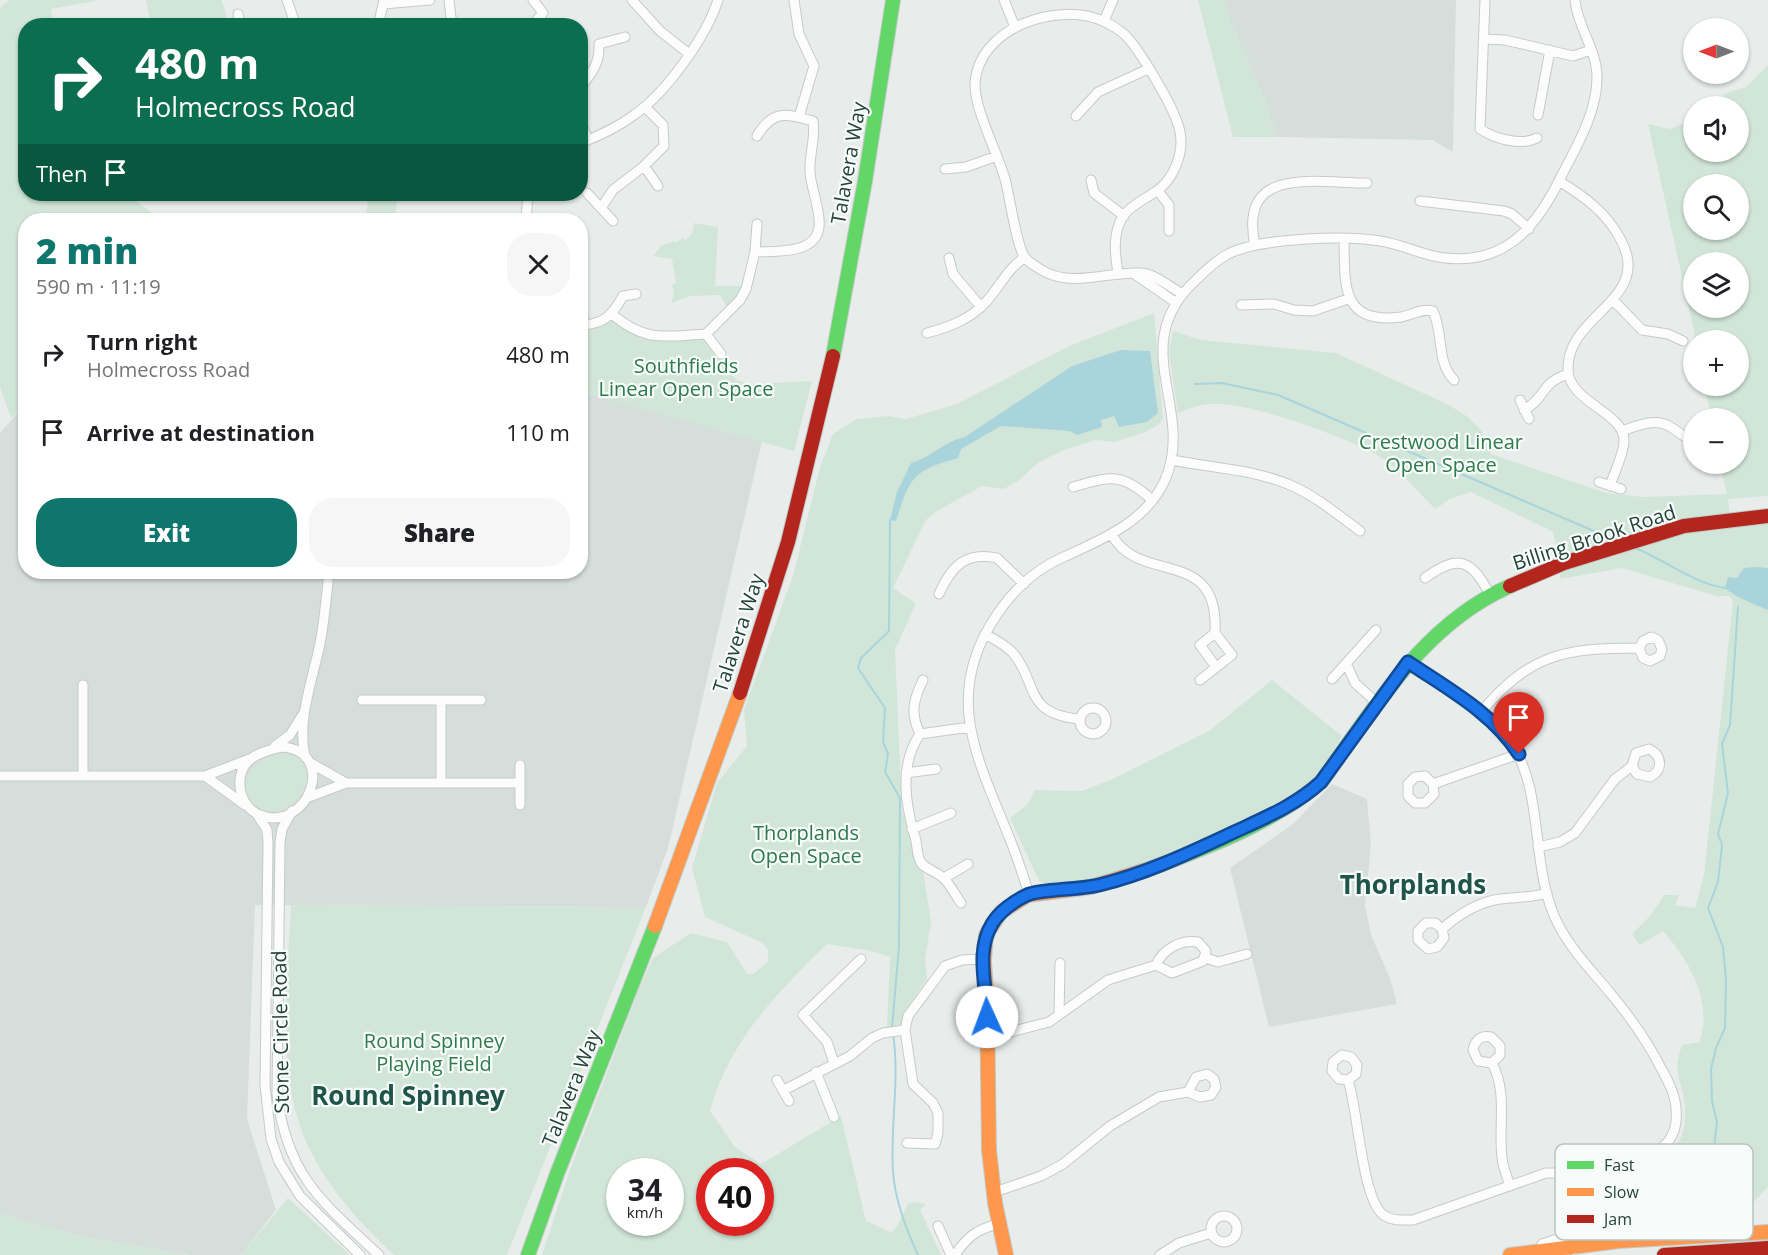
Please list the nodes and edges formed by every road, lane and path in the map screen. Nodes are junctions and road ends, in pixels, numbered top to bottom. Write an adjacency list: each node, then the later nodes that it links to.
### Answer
1 (287, 0): 16 (street)
2 (430, 0): 13 (street)
3 (449, 0): 18 (street)
4 (533, 0): 19 (street)
5 (632, 0): 26 (street)
6 (718, 0): 26 (street)
7 (794, 0): 32 (street)
8 (893, 0): 173 (main road, Talavera Way)
9 (1004, 0): 21 (street)
10 (1113, 0): 20 (street)
11 (1485, 0): 23 (street)
12 (1575, 0): 25 (street)
13 (383, 2): 17 (street)
14 (238, 14): 15 (street)
15 (239, 18)
16 (293, 18)
17 (380, 18)
18 (451, 18)
19 (538, 18)
20 (1104, 21): 21 (street); 27 (street)
21 (1015, 27): 36 (street)
22 (625, 37): 28 (street)
23 (1484, 39): 24 (street); 34 (street)
24 (1550, 50): 25 (street); 30 (street)
25 (1592, 50): 40 (street)
26 (688, 53): 29 (street)
27 (1148, 69): 31 (street); 43 (street)
28 (588, 78)
29 (645, 107): 35 (street); 37 (street)
30 (1538, 115)
31 (1076, 116)
32 (799, 117): 33 (street); 54 (street)
33 (757, 136)
34 (1537, 138)
35 (588, 140)
36 (997, 156): 38 (street); 55 (street)
37 (644, 166): 42 (street); 46 (street)
38 (945, 169)
39 (1091, 180): 47 (street)
40 (1559, 181): 50 (street); 62 (street)
41 (1367, 183): 53 (street)
42 (658, 186)
43 (1158, 190): 47 (street); 51 (street)
44 (588, 194): 46 (street)
45 (1420, 201): 50 (street)
46 (601, 208): 48 (street)
47 (1124, 216): 57 (street)
48 (613, 221)
49 (757, 224): 54 (street)
50 (1529, 229): 52 (street)
51 (1169, 231)
52 (1344, 240): 53 (street); 61 (street)
53 (1255, 244): 59 (street)
54 (755, 252): 69 (street)
55 (1025, 257): 57 (street); 65 (street)
56 (949, 258): 65 (street)
57 (1118, 273): 58 (street)
58 (1133, 273): 59 (street); 63 (street)
59 (1181, 293): 63 (street)
60 (636, 294): 66 (street)
61 (1348, 299): 64 (street); 73 (street)
62 (1612, 300): 70 (street); 72 (street)
63 (1175, 302): 77 (street)
64 (1241, 305)
65 (981, 307): 68 (street)
66 (613, 315): 67 (street); 69 (street)
67 (588, 323)
68 (927, 333)
69 (706, 334): 71 (street)
70 (1683, 341)
71 (721, 354)
72 (1568, 374): 74 (street); 75 (street)
73 (1454, 380)
74 (1520, 400)
75 (1622, 431): 76 (street); 79 (street)
76 (1683, 438)
77 (1172, 460): 82 (street); 84 (street)
78 (1599, 482): 79 (street)
79 (1610, 486): 81 (street)
80 (1073, 487): 82 (street)
81 (1621, 489)
82 (1152, 500): 85 (street)
83 (1768, 516): 90 (main road, Billing Brook Road)
84 (1360, 531)
85 (1112, 535): 88 (street); 92 (street)
86 (1425, 578): 90 (street)
87 (328, 579): 106 (street)
88 (1024, 584): 89 (street); 93 (street)
89 (939, 594)
90 (1490, 595): 95 (main road, Billing Brook Road)
91 (1376, 630): 96 (street)
92 (1215, 633): 97 (street); 97 (street)
93 (985, 634): 108 (street); 109 (street)
94 (1639, 648): 107 (street)
95 (1408, 662): 105 (main road, Billing Brook Road); 107 (street)
96 (1346, 663): 98 (street); 105 (street)
97 (1216, 668): 100 (street)
98 (1332, 679)
99 (924, 680): 110 (street)
100 (1200, 680)
101 (83, 685): 120 (street)
102 (362, 700): 103 (street)
103 (441, 700): 104 (street); 123 (street)
104 (481, 700)
105 (1377, 703): 137 (main road, Billing Brook Road)
106 (306, 708): 111 (street); 114 (street)
107 (1481, 712): 112 (street)
108 (1078, 719)
109 (970, 727): 110 (street); 137 (street)
110 (920, 734): 118 (street)
111 (271, 749): 113 (street); 114 (street)
112 (1519, 754): 125 (street); 133 (street)
113 (252, 758): 121 (street); 128 (street)
114 (307, 760): 122 (street); 126 (street)
115 (520, 765): 124 (street)
116 (1632, 766): 133 (street)
117 (936, 769): 118 (street)
118 (906, 773): 132 (street)
119 (0, 776): 120 (street)
120 (83, 776): 121 (street)
121 (205, 776): 128 (street)
122 (346, 783): 123 (street); 126 (street, Stone Circle Road)
123 (441, 783): 124 (street)
124 (520, 783): 127 (street)
125 (1433, 784)
126 (309, 798): 129 (street, Stone Circle Road)
127 (520, 805)
128 (247, 807): 131 (street)
129 (292, 812): 131 (street); 175 (street, Stone Circle Road)
130 (951, 813): 132 (street)
131 (257, 814): 174 (street, Stone Circle Road)
132 (912, 829): 135 (street)
133 (1538, 847): 136 (street)
134 (968, 864): 135 (street)
135 (944, 878): 138 (street)
136 (1547, 893): 139 (street); 159 (street)
137 (1029, 894): 141 (main road)
138 (961, 903)
139 (1442, 929)
140 (1247, 954): 142 (street)
141 (982, 958): 147 (street); 148 (main road)
142 (1206, 958): 145 (street); 145 (street)
143 (861, 960): 149 (street)
144 (1060, 963): 146 (street)
145 (1156, 964): 146 (street)
146 (1059, 1015): 148 (street)
147 (905, 1030): 149 (street); 158 (street)
148 (987, 1038): 162 (main road)
149 (834, 1063): 151 (street)
150 (1492, 1063): 161 (street)
151 (816, 1072): 154 (street); 157 (street)
152 (777, 1080): 154 (street)
153 (1348, 1080): 161 (street)
154 (784, 1090): 156 (street)
155 (1188, 1092): 162 (street)
156 (789, 1101)
157 (834, 1117)
158 (907, 1143)
159 (1665, 1144)
160 (1555, 1173): 161 (street)
161 (1510, 1186)
162 (992, 1193): 163 (main road)
163 (997, 1224): 176 (street); 177 (main road)
164 (938, 1226): 176 (street)
165 (1768, 1232): 167 (main road)
166 (1211, 1233): 178 (street)
167 (1753, 1233)
168 (1607, 1240): 170 (street)
169 (1636, 1240): 170 (main road)
170 (1619, 1241): 171 (main road)
171 (1572, 1246): 179 (street); 180 (main road)
172 (1768, 1248): 181 (main road)
173 (529, 1254)
174 (360, 1255)
175 (379, 1255)
176 (953, 1255)
177 (1006, 1255)
178 (1160, 1255)
179 (1505, 1255)
180 (1510, 1255)
181 (1664, 1255)

